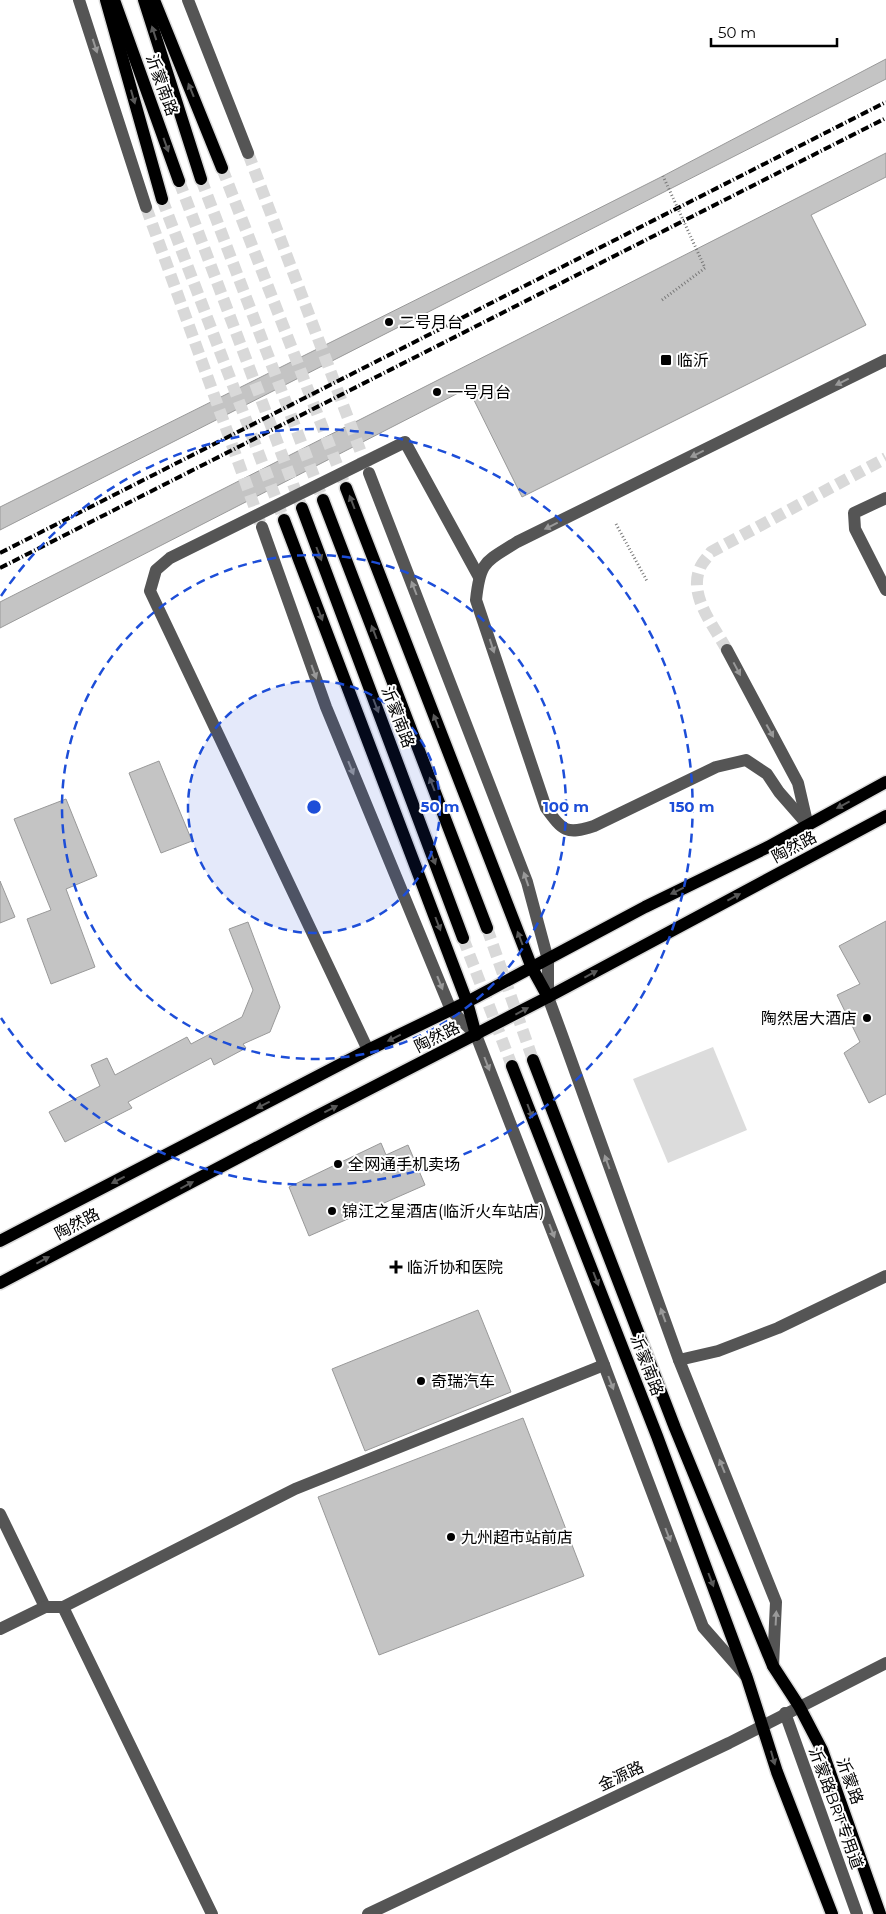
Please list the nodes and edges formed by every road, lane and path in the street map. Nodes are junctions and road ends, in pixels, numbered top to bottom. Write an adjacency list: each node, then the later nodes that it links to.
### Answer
1 (79, 0): 13 (street, one-way to 13)
2 (106, 0): 12 (main road, one-way to 12)
3 (114, 0): 11 (main road, 沂蒙南路, one-way to 11)
4 (144, 0): 10 (main road, 沂蒙南路, one-way to 4)
5 (154, 0): 8 (main road, one-way to 5)
6 (188, 0): 7 (street)
7 (248, 154)
8 (222, 168)
9 (663, 176): 14 (path, bridge)
10 (201, 180)
11 (179, 181)
12 (162, 199)
13 (146, 208)
14 (662, 300)
15 (886, 360): 24 (street, one-way to 24)
16 (369, 473): 33 (street, one-way to 16)
17 (346, 488): 34 (main road, one-way to 17)
18 (886, 498): 26 (street)
19 (323, 500): 31 (main road, 沂蒙南路, one-way to 19)
20 (302, 508): 32 (main road, 沂蒙南路, one-way to 32)
21 (284, 520): 36 (main road, one-way to 36)
22 (616, 524): 25 (path)
23 (262, 527): 37 (street, one-way to 37)
24 (479, 577): 30 (street, one-way to 30); 39 (street)
25 (647, 581)
26 (886, 590)
27 (727, 650): 30 (street, one-way to 30)
28 (886, 782): 30 (main road, 陶然路, one-way to 30)
29 (886, 816): 35 (main road, 陶然路, one-way to 29)
30 (807, 824): 33 (main road, 陶然路, one-way to 33)
31 (487, 928)
32 (463, 938)
33 (548, 960): 34 (main road, 陶然路); 35 (street)
34 (532, 968): 35 (main road); 36 (main road, 陶然路)
35 (548, 997): 38 (main road, 陶然路, one-way to 35); 45 (street, one-way to 35)
36 (467, 1002): 37 (main road, 陶然路); 38 (main road)
37 (451, 1010): 38 (street); 39 (main road, 陶然路, one-way to 39)
38 (476, 1035): 44 (main road, 陶然路, one-way to 38); 46 (street, one-way to 46)
39 (368, 1050): 42 (main road, 陶然路, one-way to 42)
40 (533, 1060): 52 (main road, 沂蒙南路)
41 (512, 1066): 53 (main road, 沂蒙南路, one-way to 53)
42 (0, 1241)
43 (886, 1276): 45 (street)
44 (0, 1283)
45 (679, 1360): 52 (street, one-way to 45)
46 (604, 1365): 49 (street); 53 (street, one-way to 53)
47 (0, 1514): 48 (street)
48 (45, 1607): 49 (street); 50 (street)
49 (63, 1607): 57 (street)
50 (0, 1629)
51 (886, 1663): 54 (street, 金源路)
52 (773, 1666): 54 (main road, 沂蒙路)
53 (747, 1678): 56 (main road)
54 (799, 1706): 55 (street, 金源路); 61 (main road, 沂蒙路)
55 (785, 1713): 56 (street, 金源路); 60 (street, 沂蒙路BRT专用道)
56 (763, 1724): 58 (street, 金源路); 59 (main road, one-way to 59)
57 (212, 1914)
58 (368, 1914)
59 (832, 1914)
60 (857, 1914)
61 (880, 1914)

